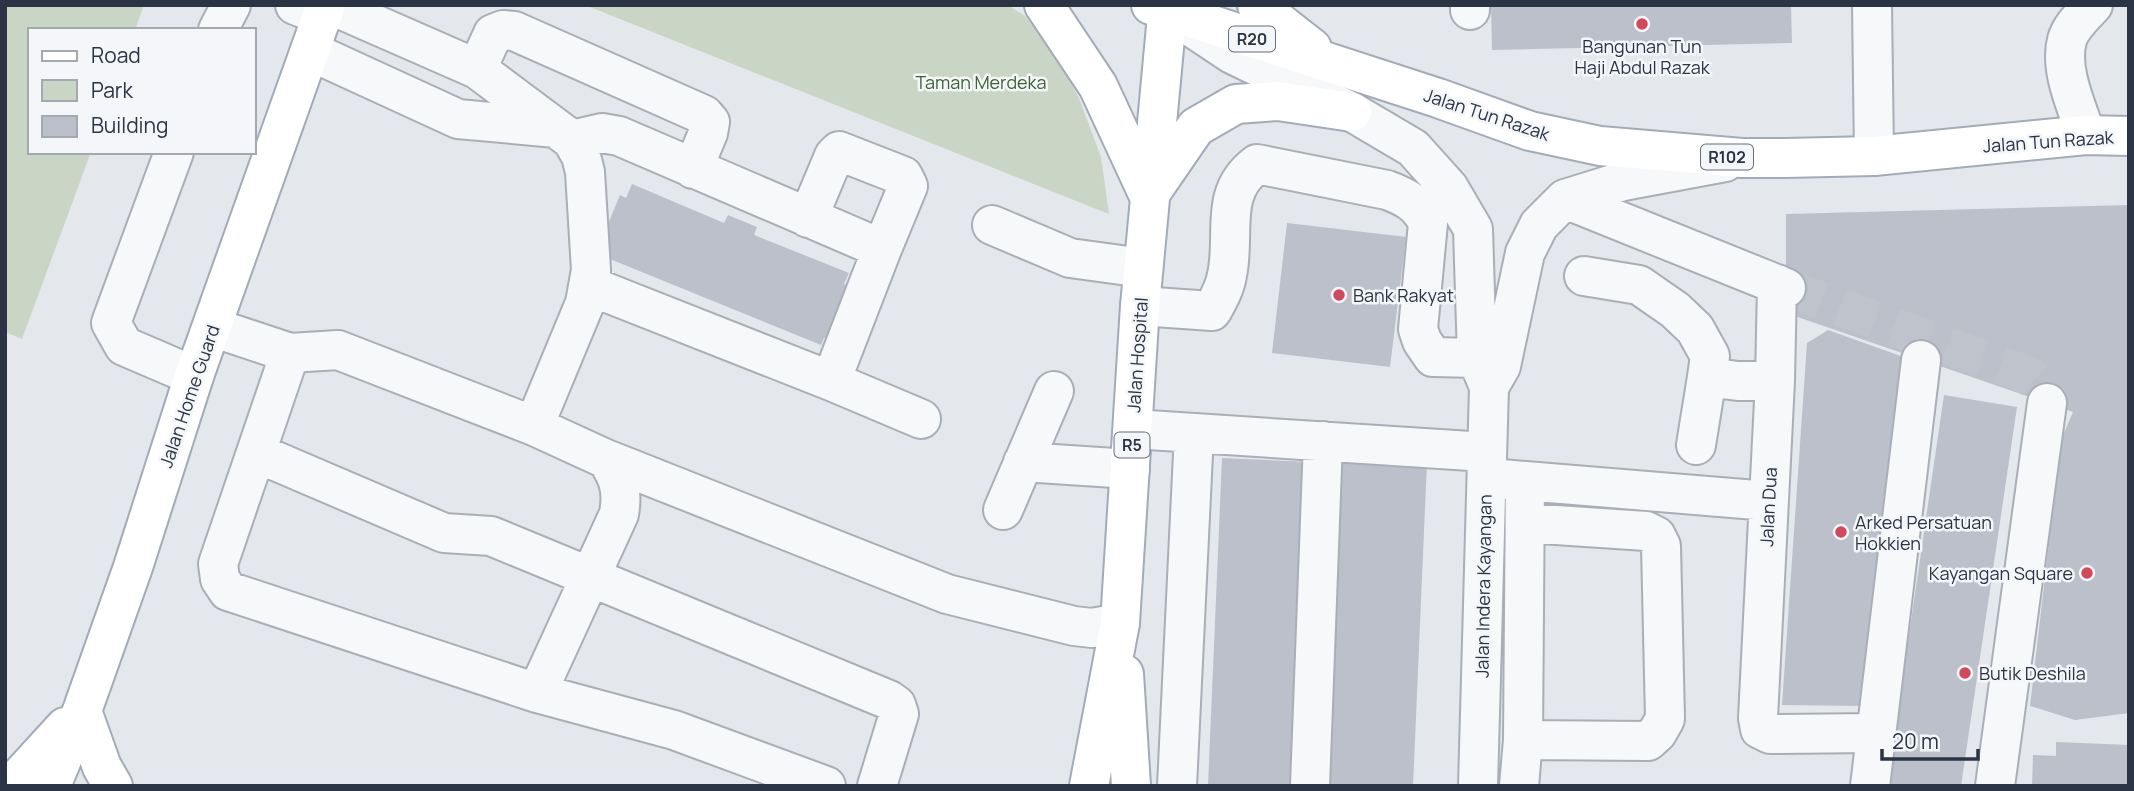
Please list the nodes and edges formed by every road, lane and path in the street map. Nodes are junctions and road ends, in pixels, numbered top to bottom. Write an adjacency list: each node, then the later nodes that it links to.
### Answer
1 (231, 5): 8 (street)
2 (1044, 5): 20 (main road)
3 (1257, 5): 10 (main road)
4 (1872, 5): 17 (street)
5 (2094, 5): 14 (street)
6 (1162, 7): 10 (main road, Jalan Tun Razak / R20); 12 (street, Jalan Indera Kayangan); 20 (main road, Jalan Hospital / R5)
7 (319, 8): 9 (main road, Jalan Home Guard); 11 (street)
8 (219, 28)
9 (310, 51): 13 (street); 29 (main road, Jalan Home Guard)
10 (1336, 66): 18 (main road, Jalan Tun Razak / R102)
11 (477, 69): 13 (street); 19 (street)
12 (1352, 112): 20 (main road); 32 (street, Jalan Indera Kayangan)
13 (564, 134): 19 (street); 27 (street)
14 (2085, 135): 15 (main road, Jalan Tun Razak / R102); 17 (main road, Jalan Tun Razak / R102)
15 (2129, 136)
16 (173, 154): 33 (street)
17 (1874, 156): 18 (main road, Jalan Tun Razak / R102)
18 (1742, 158): 21 (street)
19 (692, 169): 22 (street)
20 (1149, 196): 25 (main road, Jalan Hospital / R5)
21 (1565, 200): 32 (street); 36 (street, Jalan Dua)
22 (808, 218): 24 (street); 24 (street)
23 (992, 225): 25 (street)
24 (882, 249): 35 (street)
25 (1143, 268): 28 (main road, Jalan Hospital / R5)
26 (1584, 276): 34 (street)
27 (590, 286): 35 (street); 40 (street)
28 (1140, 306): 32 (street); 41 (main road, Jalan Hospital / R5)
29 (212, 327): 30 (street); 33 (main road, Jalan Home Guard)
30 (290, 353): 40 (street); 45 (street)
31 (1921, 360): 60 (street)
32 (1483, 372): 48 (street, Jalan Indera Kayangan)
33 (194, 376): 59 (main road, Jalan Home Guard)
34 (1707, 377): 36 (street); 44 (street)
35 (831, 381): 39 (street)
36 (1775, 381): 52 (street, Jalan Dua)
37 (1054, 391): 47 (street)
38 (2047, 403): 74 (street)
39 (921, 419)
40 (534, 426): 46 (street)
41 (1133, 429): 42 (street); 49 (main road, Jalan Hospital / R5)
42 (1194, 433): 43 (street); 69 (street)
43 (1323, 441): 48 (street); 70 (street)
44 (1696, 445)
45 (257, 453): 56 (street); 58 (street)
46 (606, 459): 51 (street); 54 (street)
47 (1024, 462): 49 (street); 53 (street)
48 (1486, 465): 50 (street); 71 (street, Jalan Indera Kayangan)
49 (1130, 469): 57 (main road, Jalan Hospital / R5)
50 (1525, 481): 52 (street); 55 (street)
51 (668, 484): 54 (street); 57 (street)
52 (1768, 501): 60 (street, Jalan Dua)
53 (1003, 510)
54 (619, 513): 56 (street)
55 (1526, 523): 61 (street); 61 (street)
56 (591, 576): 58 (street); 66 (street)
57 (1120, 623): 67 (main road, Jalan Hospital / R5); 68 (main road, R5)
58 (537, 693): 65 (street)
59 (82, 711): 62 (main road); 63 (main road, Jalan Home Guard); 64 (main road)
60 (1875, 733): 73 (street)
61 (1523, 740): 72 (street)
62 (11, 786)
63 (51, 786)
64 (113, 786)
65 (827, 786)
66 (877, 786)
67 (1089, 786)
68 (1131, 786)
69 (1177, 786)
70 (1310, 786)
71 (1478, 786)
72 (1519, 786)
73 (1870, 786)
74 (1995, 786)

